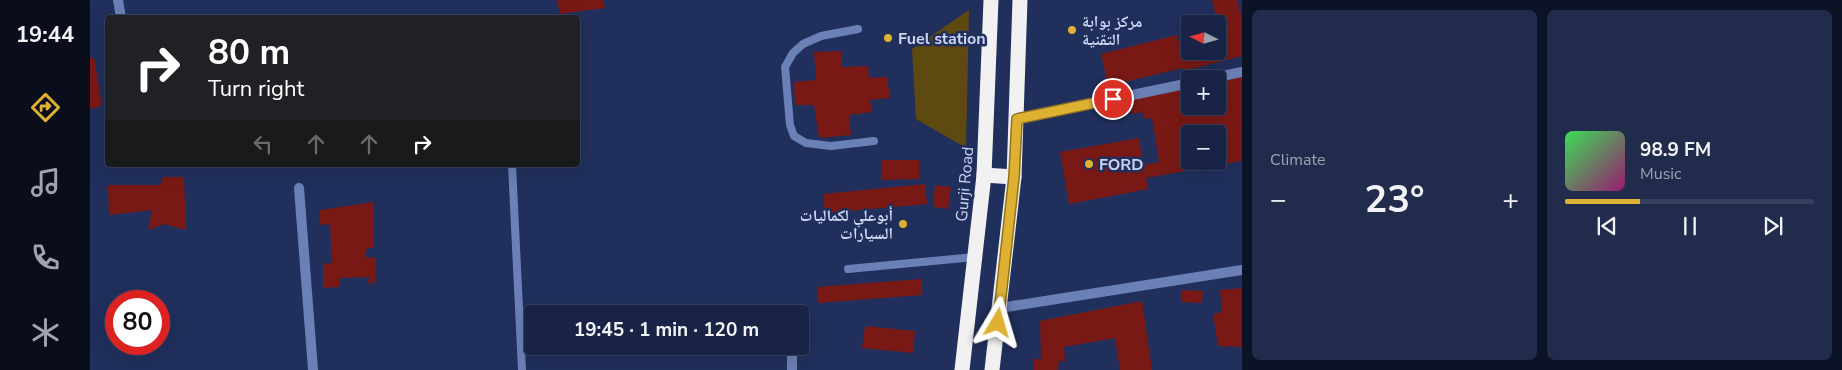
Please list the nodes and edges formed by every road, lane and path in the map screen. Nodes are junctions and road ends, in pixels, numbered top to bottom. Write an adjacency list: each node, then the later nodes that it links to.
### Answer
1 (118, 0): 4 (street)
2 (991, 0): 12 (highway, Gurji Road)
3 (1020, 0): 9 (highway)
4 (120, 15)
5 (858, 29): 10 (lane)
6 (1242, 72): 7 (street)
7 (1226, 75)
8 (1181, 84): 9 (street)
9 (1017, 119): 13 (highway)
10 (874, 141)
11 (512, 167): 21 (lane)
12 (984, 175): 13 (highway); 15 (highway, Gurji Road)
13 (1014, 177): 18 (highway)
14 (299, 188): 20 (street)
15 (975, 257): 16 (lane); 23 (highway, Gurji Road)
16 (848, 269)
17 (1242, 270): 18 (street)
18 (1000, 308): 24 (highway)
19 (792, 355): 22 (street)
20 (313, 370)
21 (522, 370)
22 (792, 370)
23 (962, 370)
24 (992, 370)

